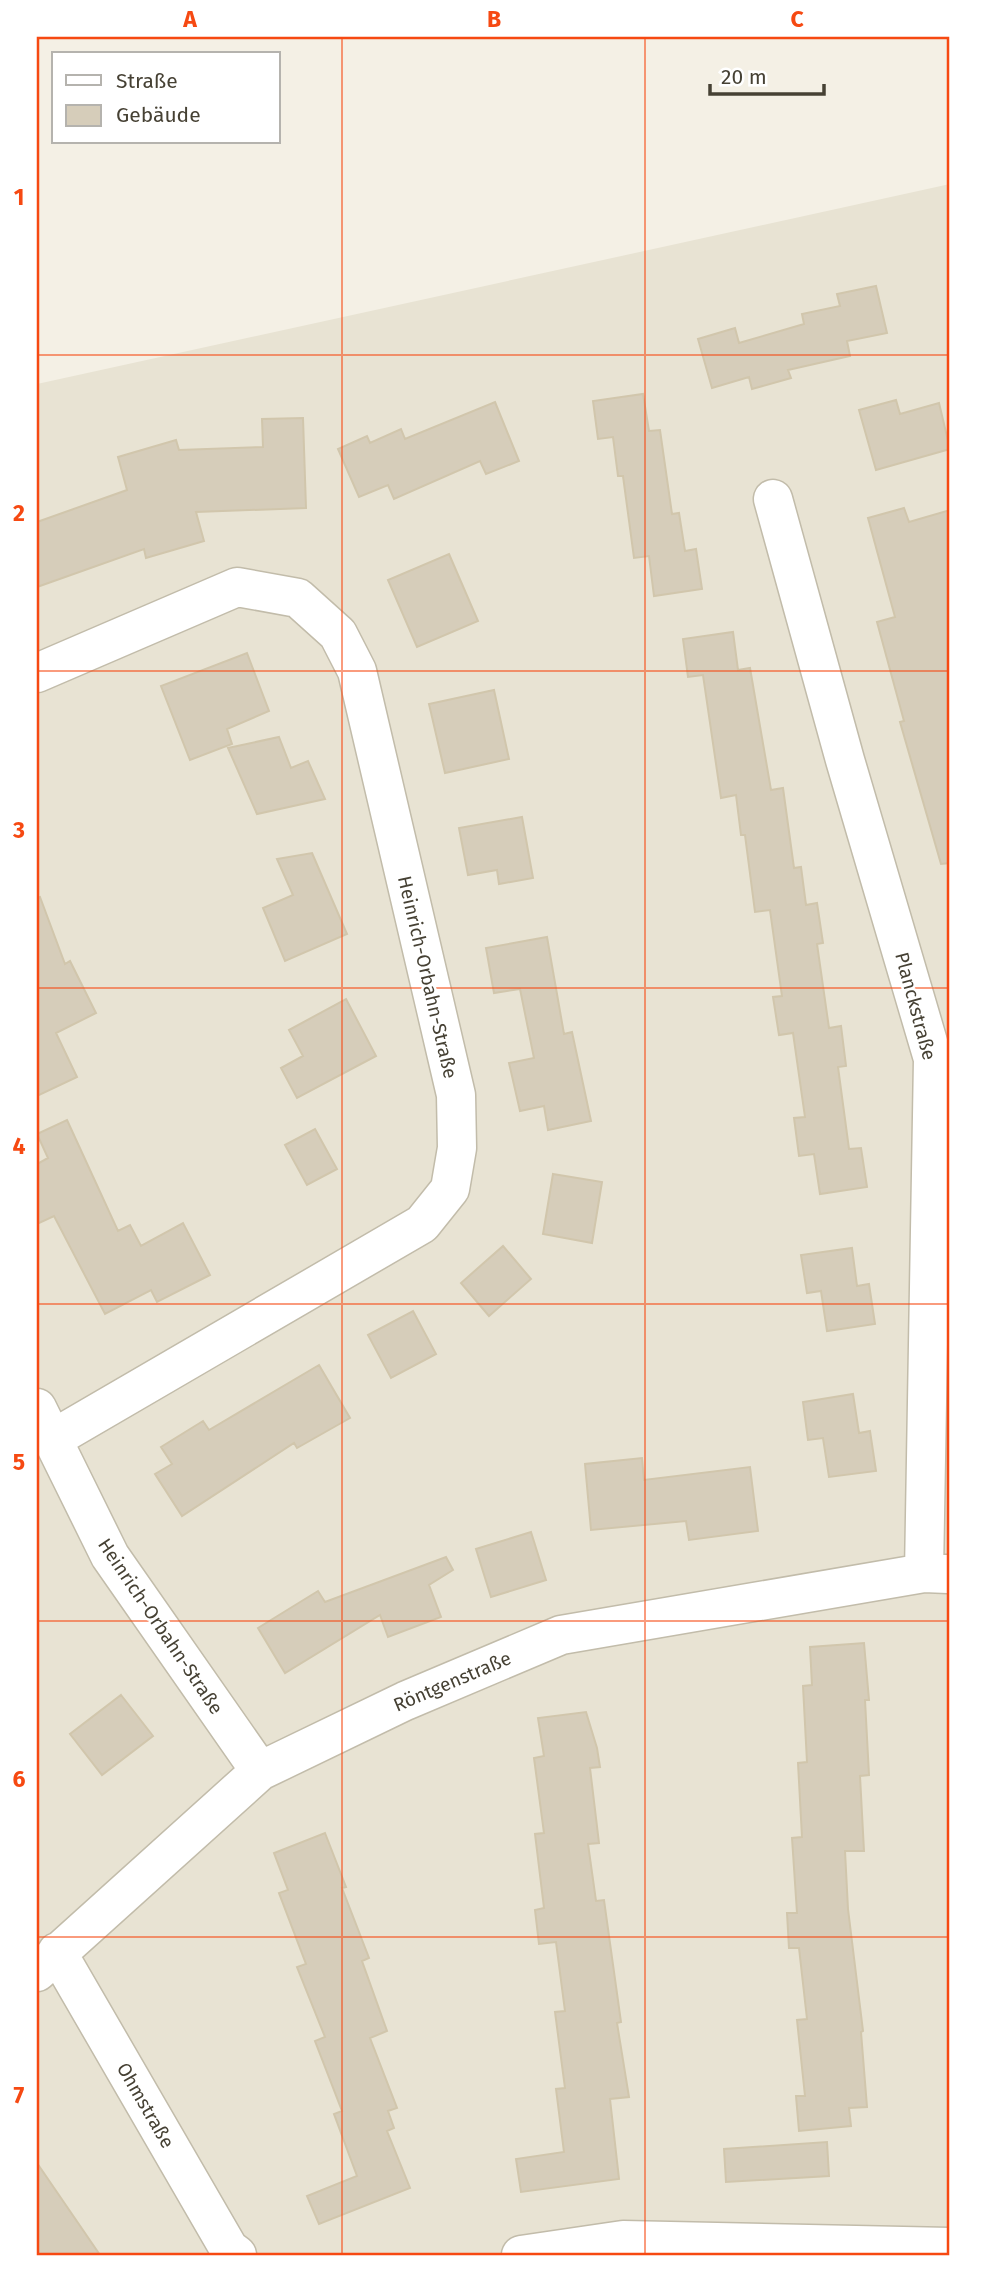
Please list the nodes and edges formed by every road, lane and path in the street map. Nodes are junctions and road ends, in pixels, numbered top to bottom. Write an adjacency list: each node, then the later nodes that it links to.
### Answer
1 (773, 499): 3 (street, Planckstraße)
2 (37, 673): 4 (street, Heinrich-Orbahn-Straße)
3 (942, 1057): 5 (street, Planckstraße)
4 (44, 1424): 6 (street, Heinrich-Orbahn-Straße)
5 (937, 1574): 6 (street, Röntgenstraße)
6 (260, 1771): 7 (street, Röntgenstraße)
7 (47, 1962): 9 (street, Ohmstraße)
8 (950, 2247): 10 (street)
9 (237, 2255)
10 (521, 2255)

